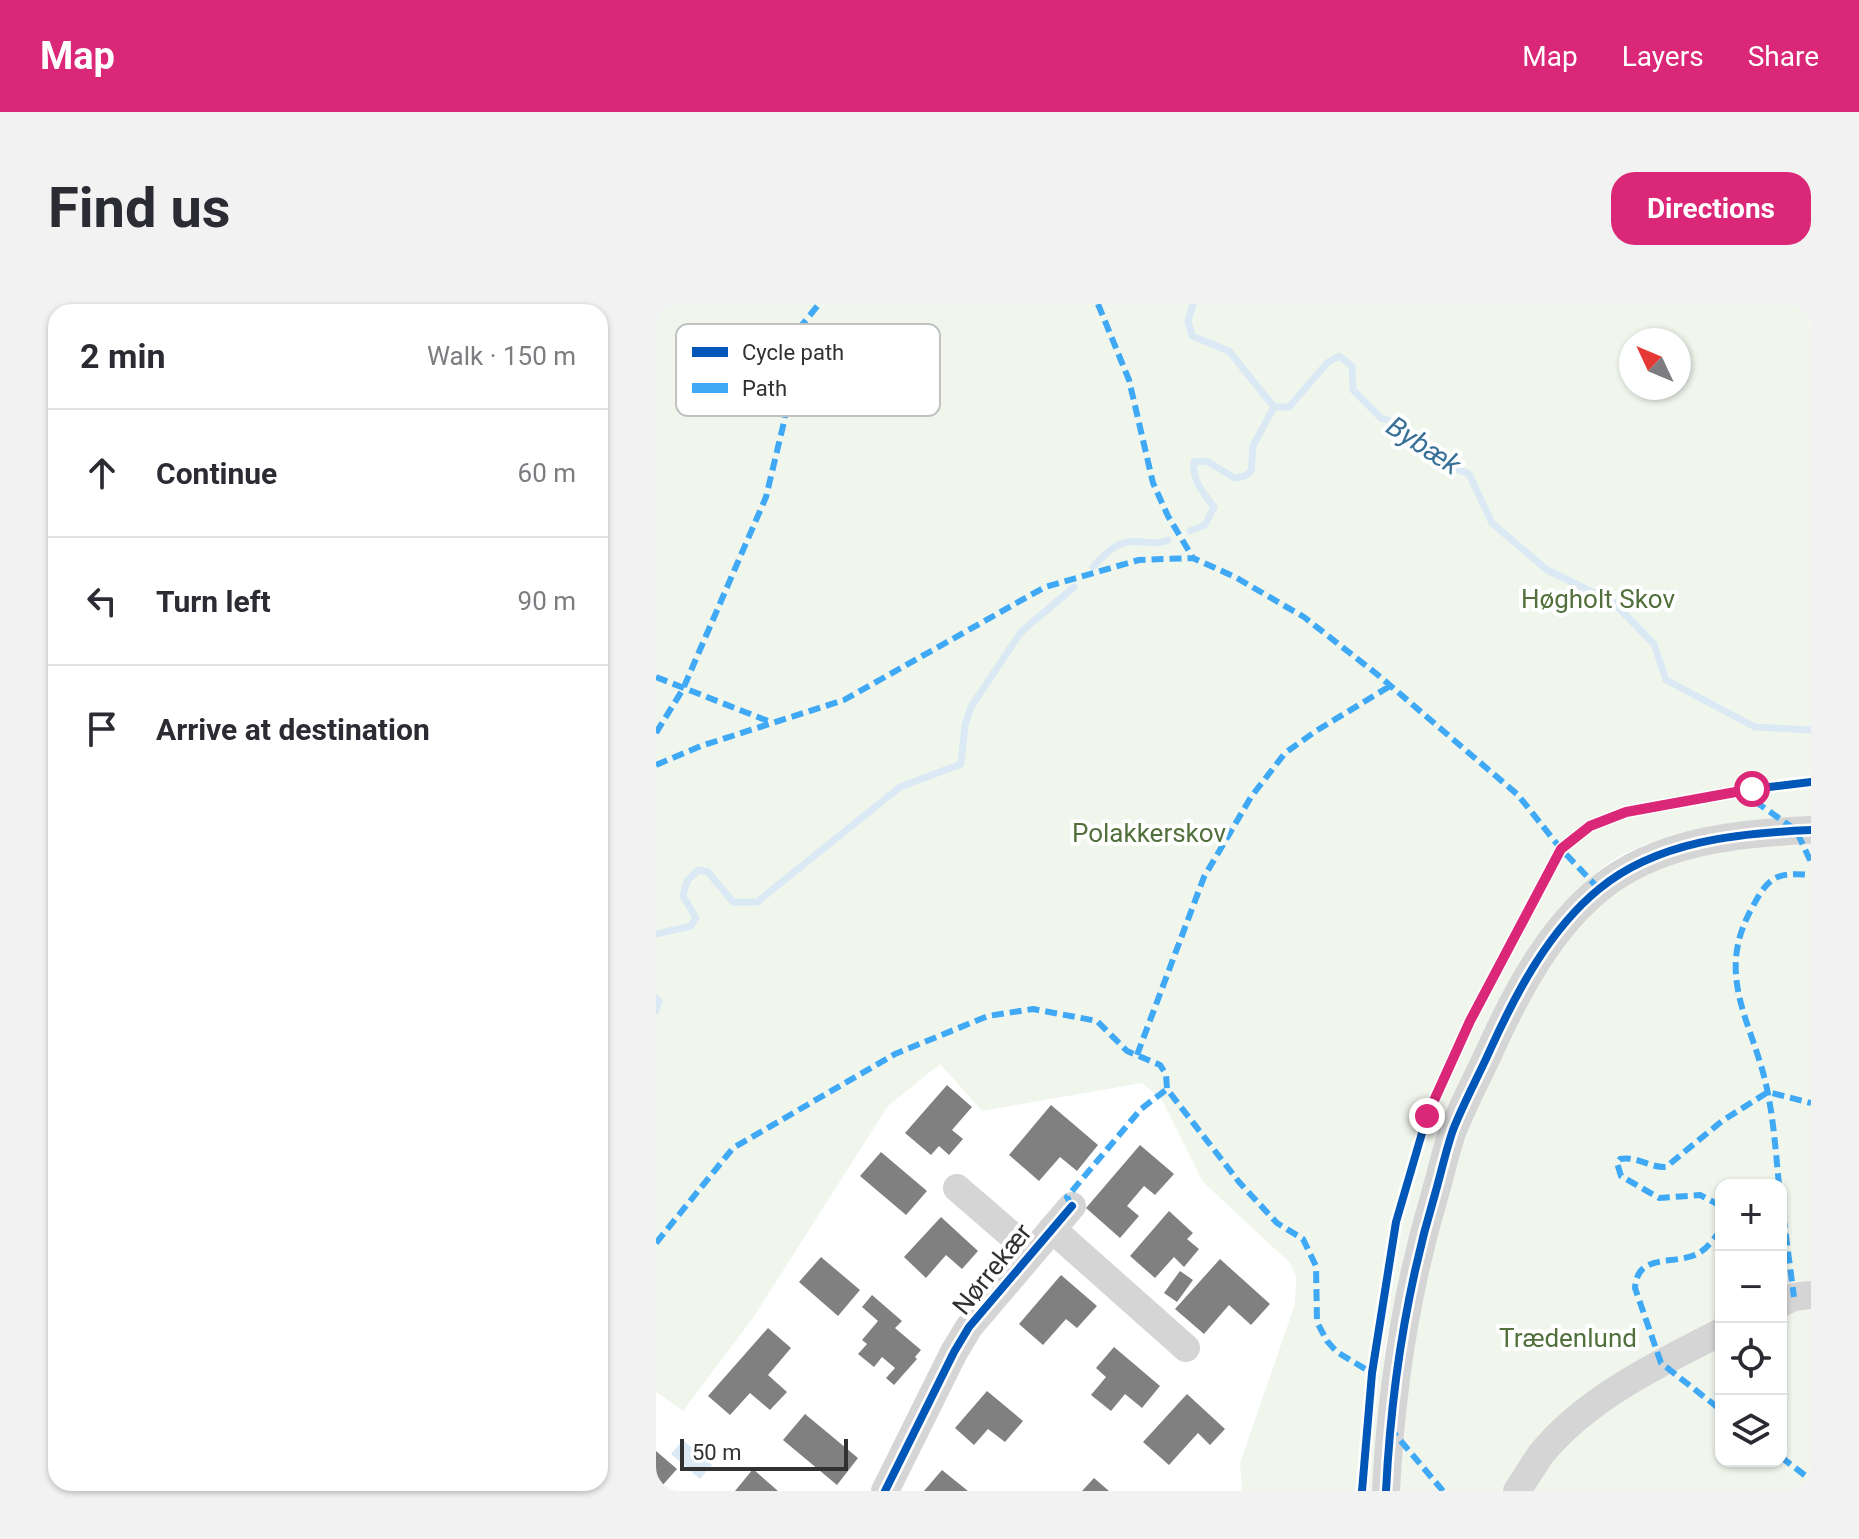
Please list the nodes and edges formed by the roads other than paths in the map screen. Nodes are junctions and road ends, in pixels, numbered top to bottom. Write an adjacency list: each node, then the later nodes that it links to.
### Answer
1 (1811, 830): 11 (street)
2 (957, 1188): 5 (street, Nørrekær)
3 (1072, 1206): 4 (street, Nørrekær)
4 (1052, 1229): 5 (street, Nørrekær); 9 (street, Nørrekær)
5 (1031, 1252): 10 (street, Nørrekær)
6 (1811, 1295): 7 (street)
7 (1787, 1300)
8 (1715, 1335): 12 (street)
9 (1186, 1348)
10 (885, 1491)
11 (1386, 1491)
12 (1517, 1491)

